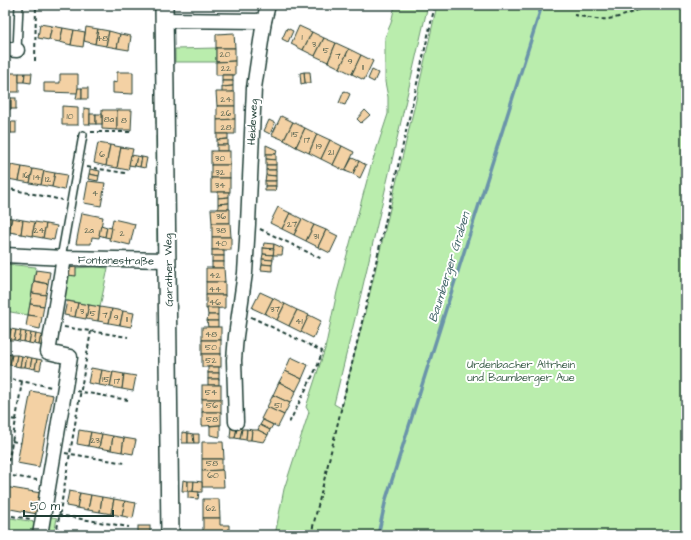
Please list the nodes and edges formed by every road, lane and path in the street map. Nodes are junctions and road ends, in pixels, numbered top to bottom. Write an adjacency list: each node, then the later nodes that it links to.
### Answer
1 (19, 5): 9 (lane)
2 (36, 5): 10 (path)
3 (268, 5): 8 (street, Heideweg)
4 (435, 5): 48 (path)
5 (648, 5): 7 (path)
6 (164, 13): 8 (street); 21 (street, Garather Weg)
7 (574, 15)
8 (264, 21): 17 (street, Heideweg)
9 (11, 50)
10 (35, 61)
11 (131, 132): 12 (path)
12 (83, 135): 13 (lane, Fontanestraße)
13 (78, 166): 14 (path); 16 (lane, Fontanestraße)
14 (125, 173)
15 (5, 188): 16 (path)
16 (71, 202): 19 (lane, Fontanestraße)
17 (248, 224): 20 (path); 22 (street, Heideweg)
18 (5, 255): 19 (street, Fontanestraße)
19 (62, 258): 21 (street, Fontanestraße); 23 (street, Fontanestraße)
20 (322, 258)
21 (167, 260): 47 (street, Garather Weg)
22 (239, 311): 33 (street, Heideweg); 34 (path)
23 (53, 325): 24 (path); 28 (street, Fontanestraße)
24 (91, 331): 25 (path); 29 (path)
25 (128, 337)
26 (5, 378): 27 (path)
27 (22, 381): 28 (path); 32 (path)
28 (65, 389): 29 (path); 37 (street)
29 (80, 392): 30 (path); 38 (path)
30 (128, 400)
31 (5, 418): 32 (path)
32 (16, 420): 35 (path)
33 (236, 422)
34 (289, 423)
35 (12, 442): 36 (path); 40 (path)
36 (21, 443)
37 (54, 451): 38 (path); 41 (street)
38 (70, 454): 39 (path); 43 (path)
39 (125, 463)
40 (6, 475): 41 (path)
41 (49, 483): 44 (street)
42 (5, 515): 44 (path)
43 (59, 515): 44 (path); 45 (path); 46 (path)
44 (42, 523)
45 (129, 527)
46 (56, 535)
47 (170, 535)
48 (311, 535)

